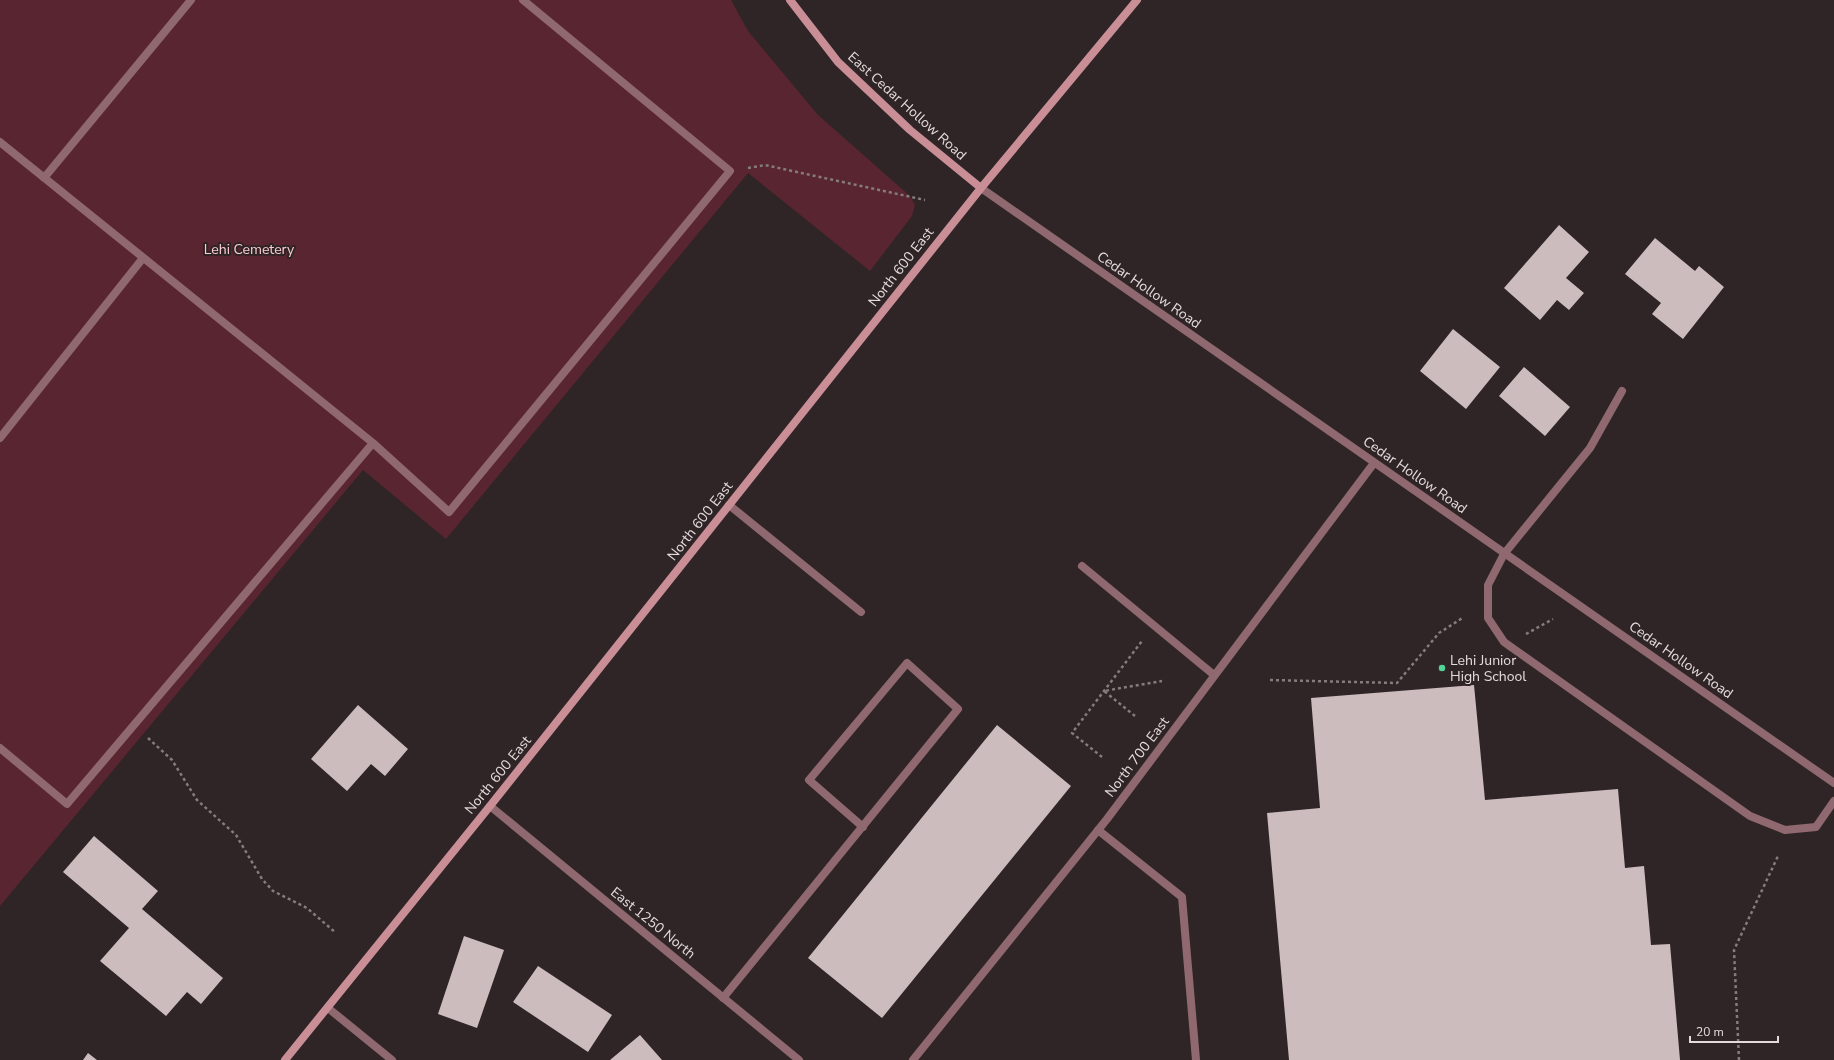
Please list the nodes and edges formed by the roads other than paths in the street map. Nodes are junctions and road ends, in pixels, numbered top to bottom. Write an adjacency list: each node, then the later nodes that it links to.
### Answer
1 (191, 0): 6 (street)
2 (523, 0): 11 (street)
3 (790, 0): 7 (street, East Cedar Hollow Road)
4 (1137, 0): 7 (street, North 600 East)
5 (0, 142): 6 (street)
6 (44, 178): 8 (street)
7 (981, 188): 12 (street, Cedar Hollow Road); 13 (street, North 600 East)
8 (144, 258): 10 (street); 11 (street)
9 (1622, 391): 14 (street)
10 (0, 438)
11 (373, 443): 18 (street)
12 (1374, 463): 14 (street, Cedar Hollow Road); 17 (street, North 700 East)
13 (729, 505): 16 (street); 21 (street, North 600 East)
14 (1504, 554): 19 (street, Cedar Hollow Road); 20 (street)
15 (1082, 566): 17 (street)
16 (861, 612)
17 (1214, 675): 23 (street, North 700 East)
18 (0, 748)
19 (1834, 783)
20 (1834, 801)
21 (490, 806): 24 (street, East 1250 North); 25 (street, North 600 East)
22 (862, 826): 22 (street); 24 (street)
23 (1098, 830): 29 (street, North 700 East); 30 (street)
24 (723, 998): 28 (street, East 1250 North)
25 (328, 1008): 26 (street, North 600 East); 27 (street)
26 (285, 1060)
27 (392, 1060)
28 (799, 1060)
29 (913, 1060)
30 (1196, 1060)

